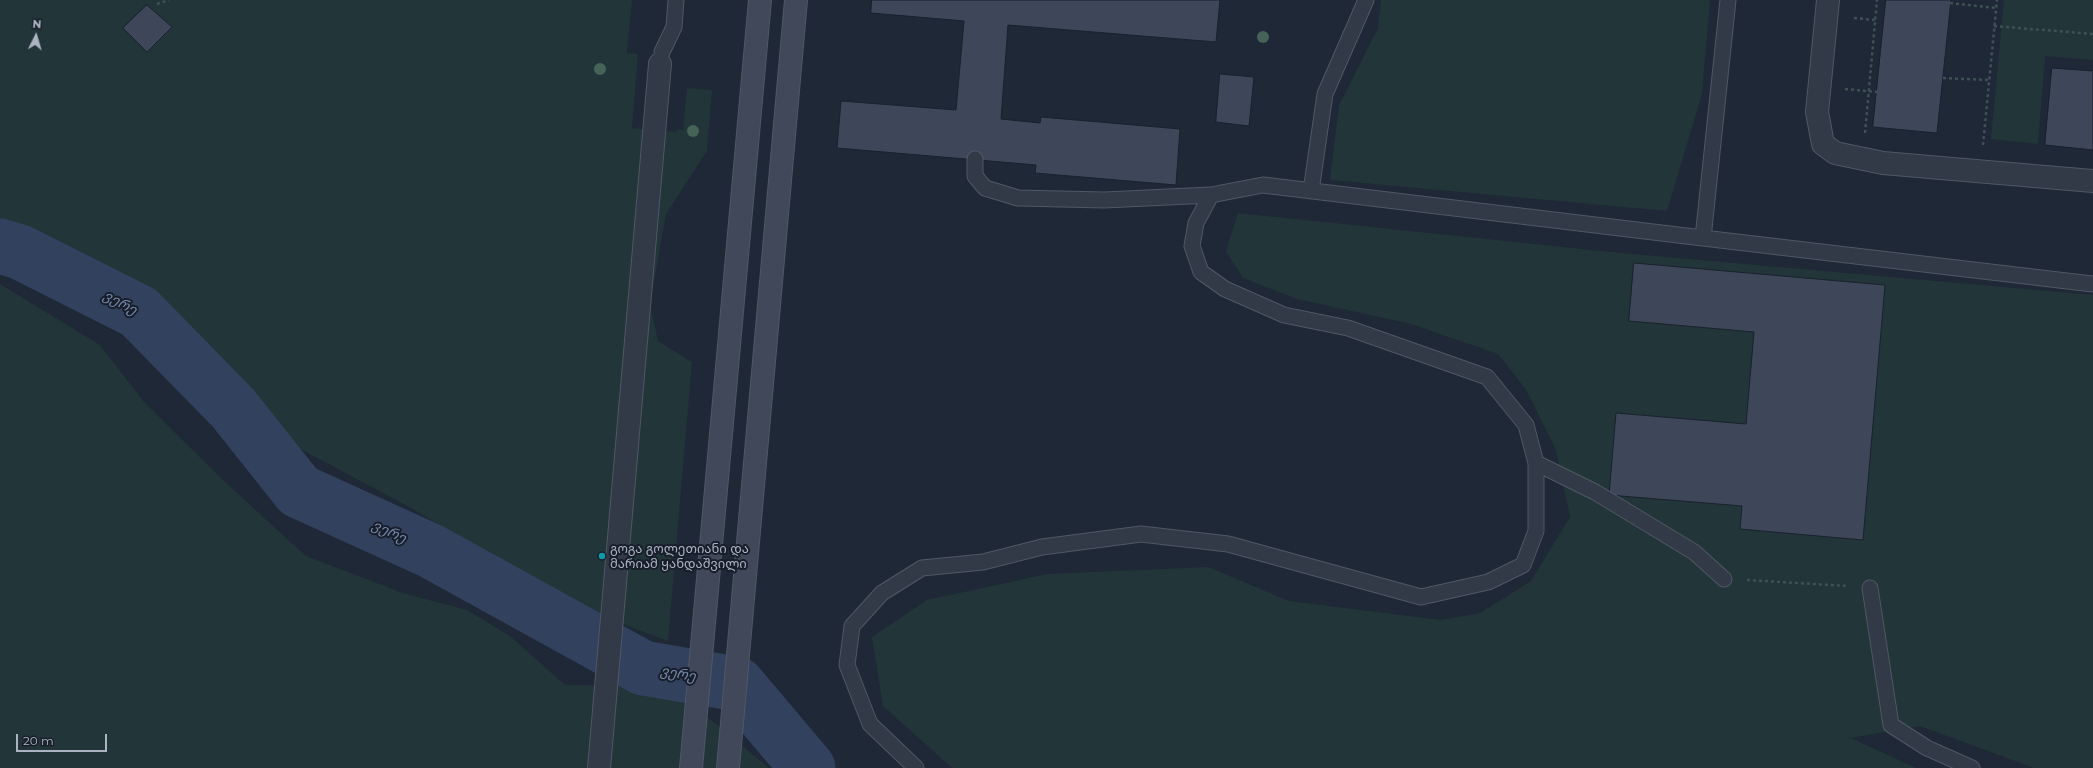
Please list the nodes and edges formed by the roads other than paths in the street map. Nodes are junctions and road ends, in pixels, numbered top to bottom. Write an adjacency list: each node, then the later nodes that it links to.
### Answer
1 (676, 0): 7 (lane)
2 (760, 0): 18 (main road)
3 (796, 0): 19 (main road)
4 (1366, 0): 10 (lane)
5 (1728, 0): 12 (lane)
6 (1828, 0): 9 (street)
7 (661, 58): 17 (street)
8 (975, 159): 11 (lane)
9 (2093, 181)
10 (1311, 191): 11 (lane); 12 (lane)
11 (1211, 195): 14 (lane)
12 (1703, 238): 13 (lane)
13 (2093, 284)
14 (1536, 463): 15 (lane); 20 (lane)
15 (1724, 579)
16 (1870, 588): 21 (lane)
17 (599, 768)
18 (691, 768)
19 (728, 768)
20 (916, 768)
21 (1972, 768)

